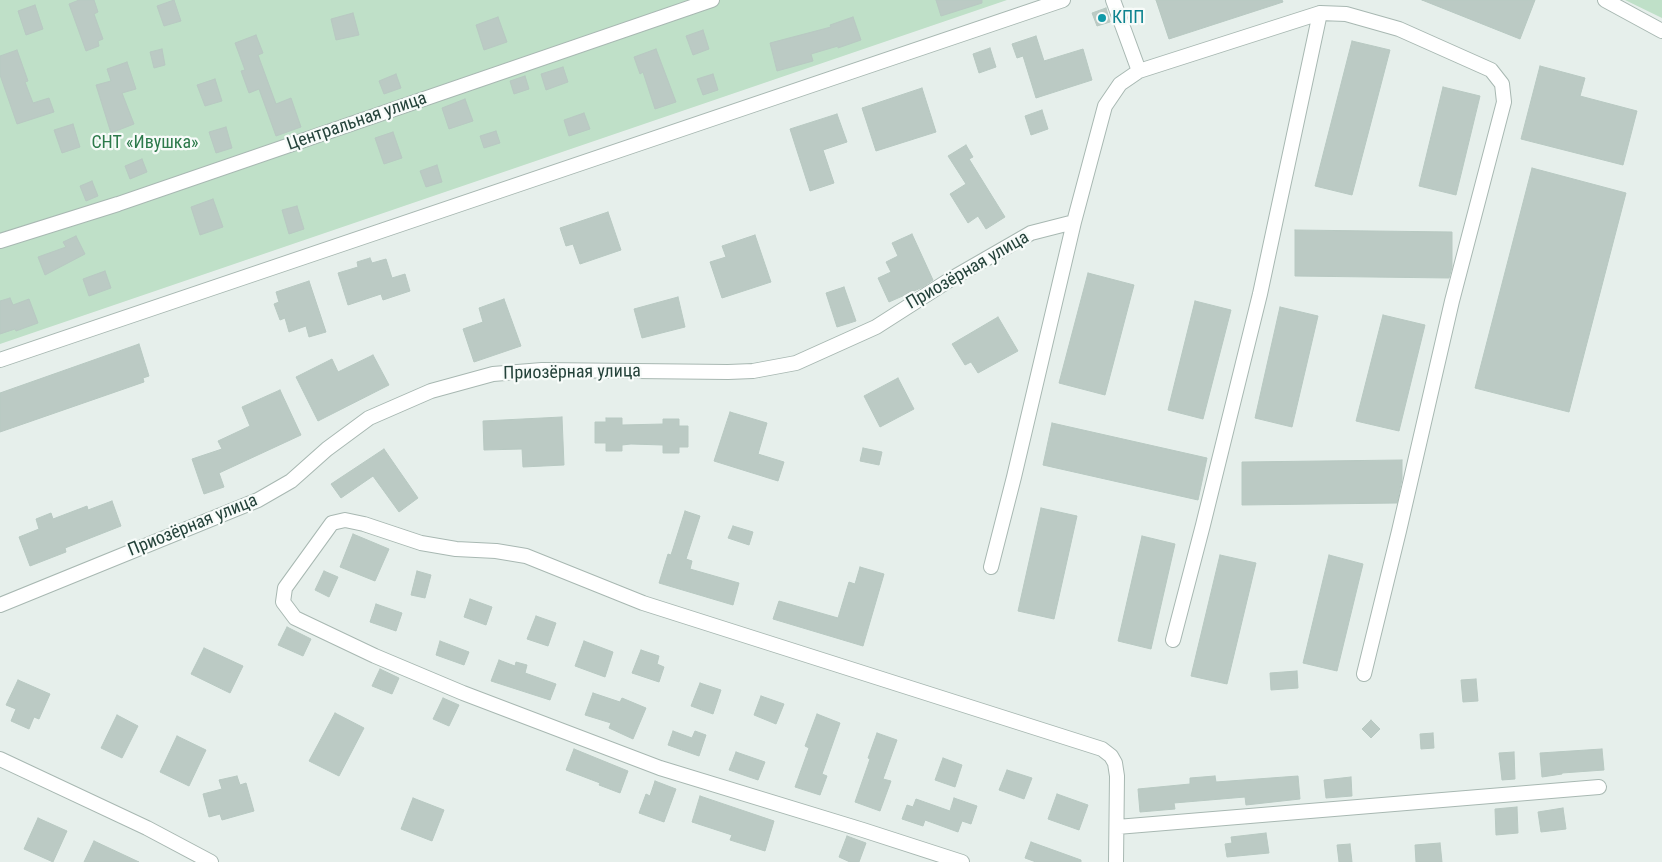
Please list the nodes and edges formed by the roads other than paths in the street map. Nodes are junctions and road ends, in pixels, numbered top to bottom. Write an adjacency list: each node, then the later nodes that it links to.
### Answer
1 (712, 0): 9 (street, Центральная улица)
2 (1113, 0): 7 (street)
3 (1605, 0): 6 (street)
4 (1058, 1): 10 (street)
5 (1320, 13): 7 (street); 13 (street); 14 (street)
6 (1662, 32)
7 (1139, 71): 8 (street)
8 (1074, 222): 11 (street); 12 (street, Приозёрная улица)
9 (0, 240)
10 (0, 360)
11 (991, 567)
12 (0, 605)
13 (1172, 640)
14 (1364, 674)
15 (0, 759): 18 (street)
16 (1599, 788): 17 (street)
17 (1117, 827): 19 (street); 20 (street)
18 (211, 862)
19 (962, 862)
20 (1116, 862)

